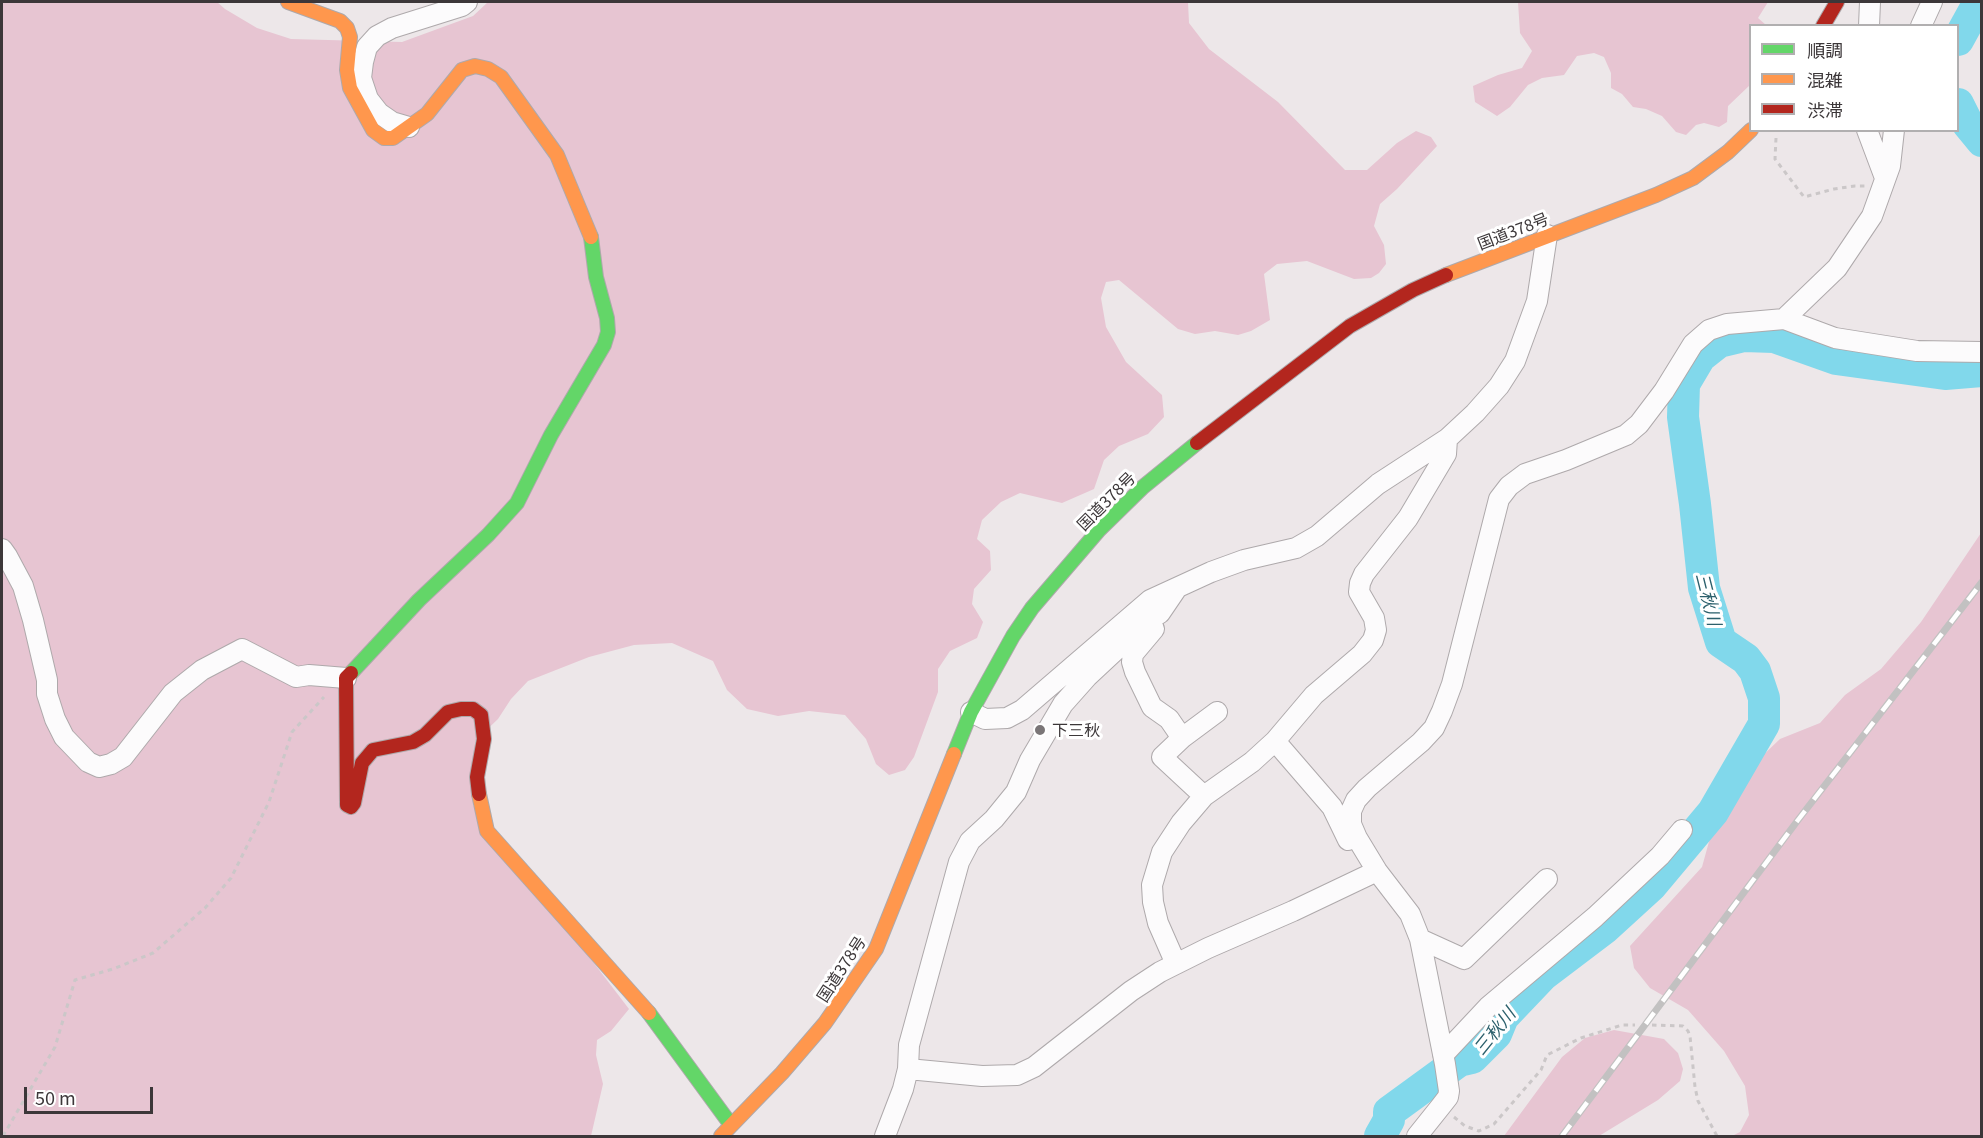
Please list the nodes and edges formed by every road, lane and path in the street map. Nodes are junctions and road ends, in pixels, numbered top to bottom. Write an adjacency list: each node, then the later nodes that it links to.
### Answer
1 (288, 2): 9 (main road)
2 (467, 2): 9 (street)
3 (1837, 2): 6 (main road)
4 (1870, 2): 7 (street)
5 (1932, 2): 8 (street)
6 (1824, 24)
7 (1869, 24)
8 (1922, 24)
9 (409, 127): 22 (main road)
10 (1749, 132): 15 (main road, 国道378号)
11 (1777, 132): 14 (path)
12 (1868, 132): 14 (street)
13 (1894, 132): 14 (street)
14 (1885, 183): 16 (street)
15 (1547, 235): 18 (street); 23 (main road, 国道378号)
16 (1784, 319): 17 (street); 29 (street)
17 (1982, 352)
18 (1447, 439): 20 (street); 26 (street)
19 (2, 549): 22 (street)
20 (1179, 586): 21 (street); 23 (street)
21 (1160, 613): 25 (street); 37 (street)
22 (346, 678): 39 (main road); 40 (path)
23 (971, 712): 39 (main road, 国道378号)
24 (1217, 712): 25 (street)
25 (1182, 738): 27 (street)
26 (1275, 741): 27 (street); 29 (street)
27 (1204, 796): 33 (street)
28 (1682, 830): 36 (street)
29 (1363, 848): 30 (street)
30 (1377, 871): 32 (street); 33 (street)
31 (1547, 879): 32 (street)
32 (1420, 939): 36 (street)
33 (1176, 964): 37 (street)
34 (1635, 1025): 38 (path)
35 (1652, 1025): 44 (path)
36 (1444, 1059): 38 (street)
37 (908, 1069): 42 (street)
38 (1445, 1099): 43 (street)
39 (731, 1125): 41 (main road, 国道378号)
40 (3, 1137)
41 (721, 1137)
42 (885, 1137)
43 (1417, 1137)
44 (1717, 1137)

